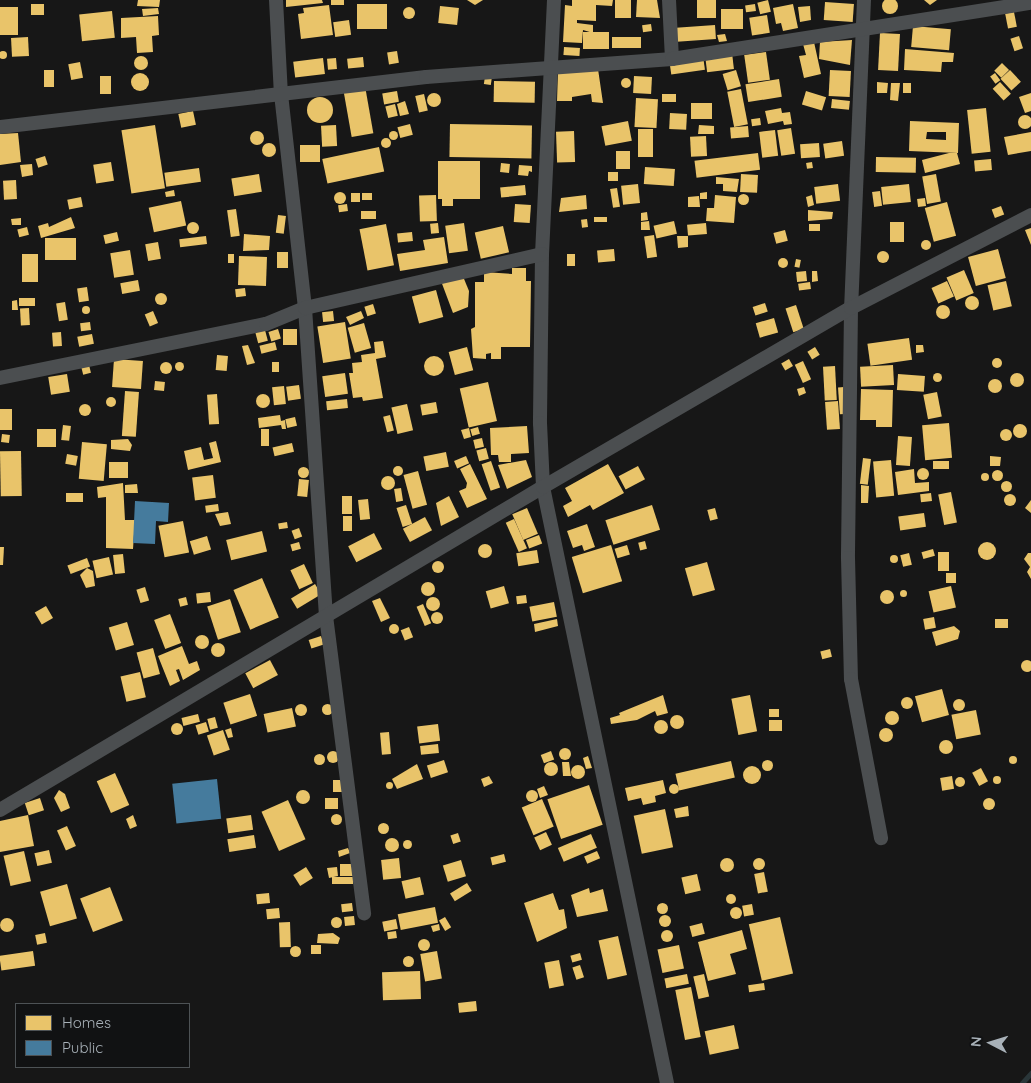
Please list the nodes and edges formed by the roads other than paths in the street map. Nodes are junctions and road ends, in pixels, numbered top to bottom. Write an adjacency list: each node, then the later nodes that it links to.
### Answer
1 (276, 0): 9 (street)
2 (554, 0): 8 (street)
3 (669, 0): 7 (street)
4 (864, 0): 6 (street)
5 (1031, 3): 6 (street)
6 (862, 30): 7 (street); 14 (street)
7 (672, 59): 8 (street)
8 (550, 70): 9 (street); 12 (street)
9 (281, 94): 10 (street); 13 (street)
10 (0, 127)
11 (1031, 215): 14 (street)
12 (542, 254): 13 (street); 16 (street)
13 (305, 308): 15 (street); 17 (street)
14 (851, 308): 16 (street); 19 (street)
15 (0, 378)
16 (544, 486): 17 (street); 21 (street)
17 (326, 616): 18 (street); 20 (street)
18 (0, 810)
19 (881, 838)
20 (364, 914)
21 (667, 1083)

